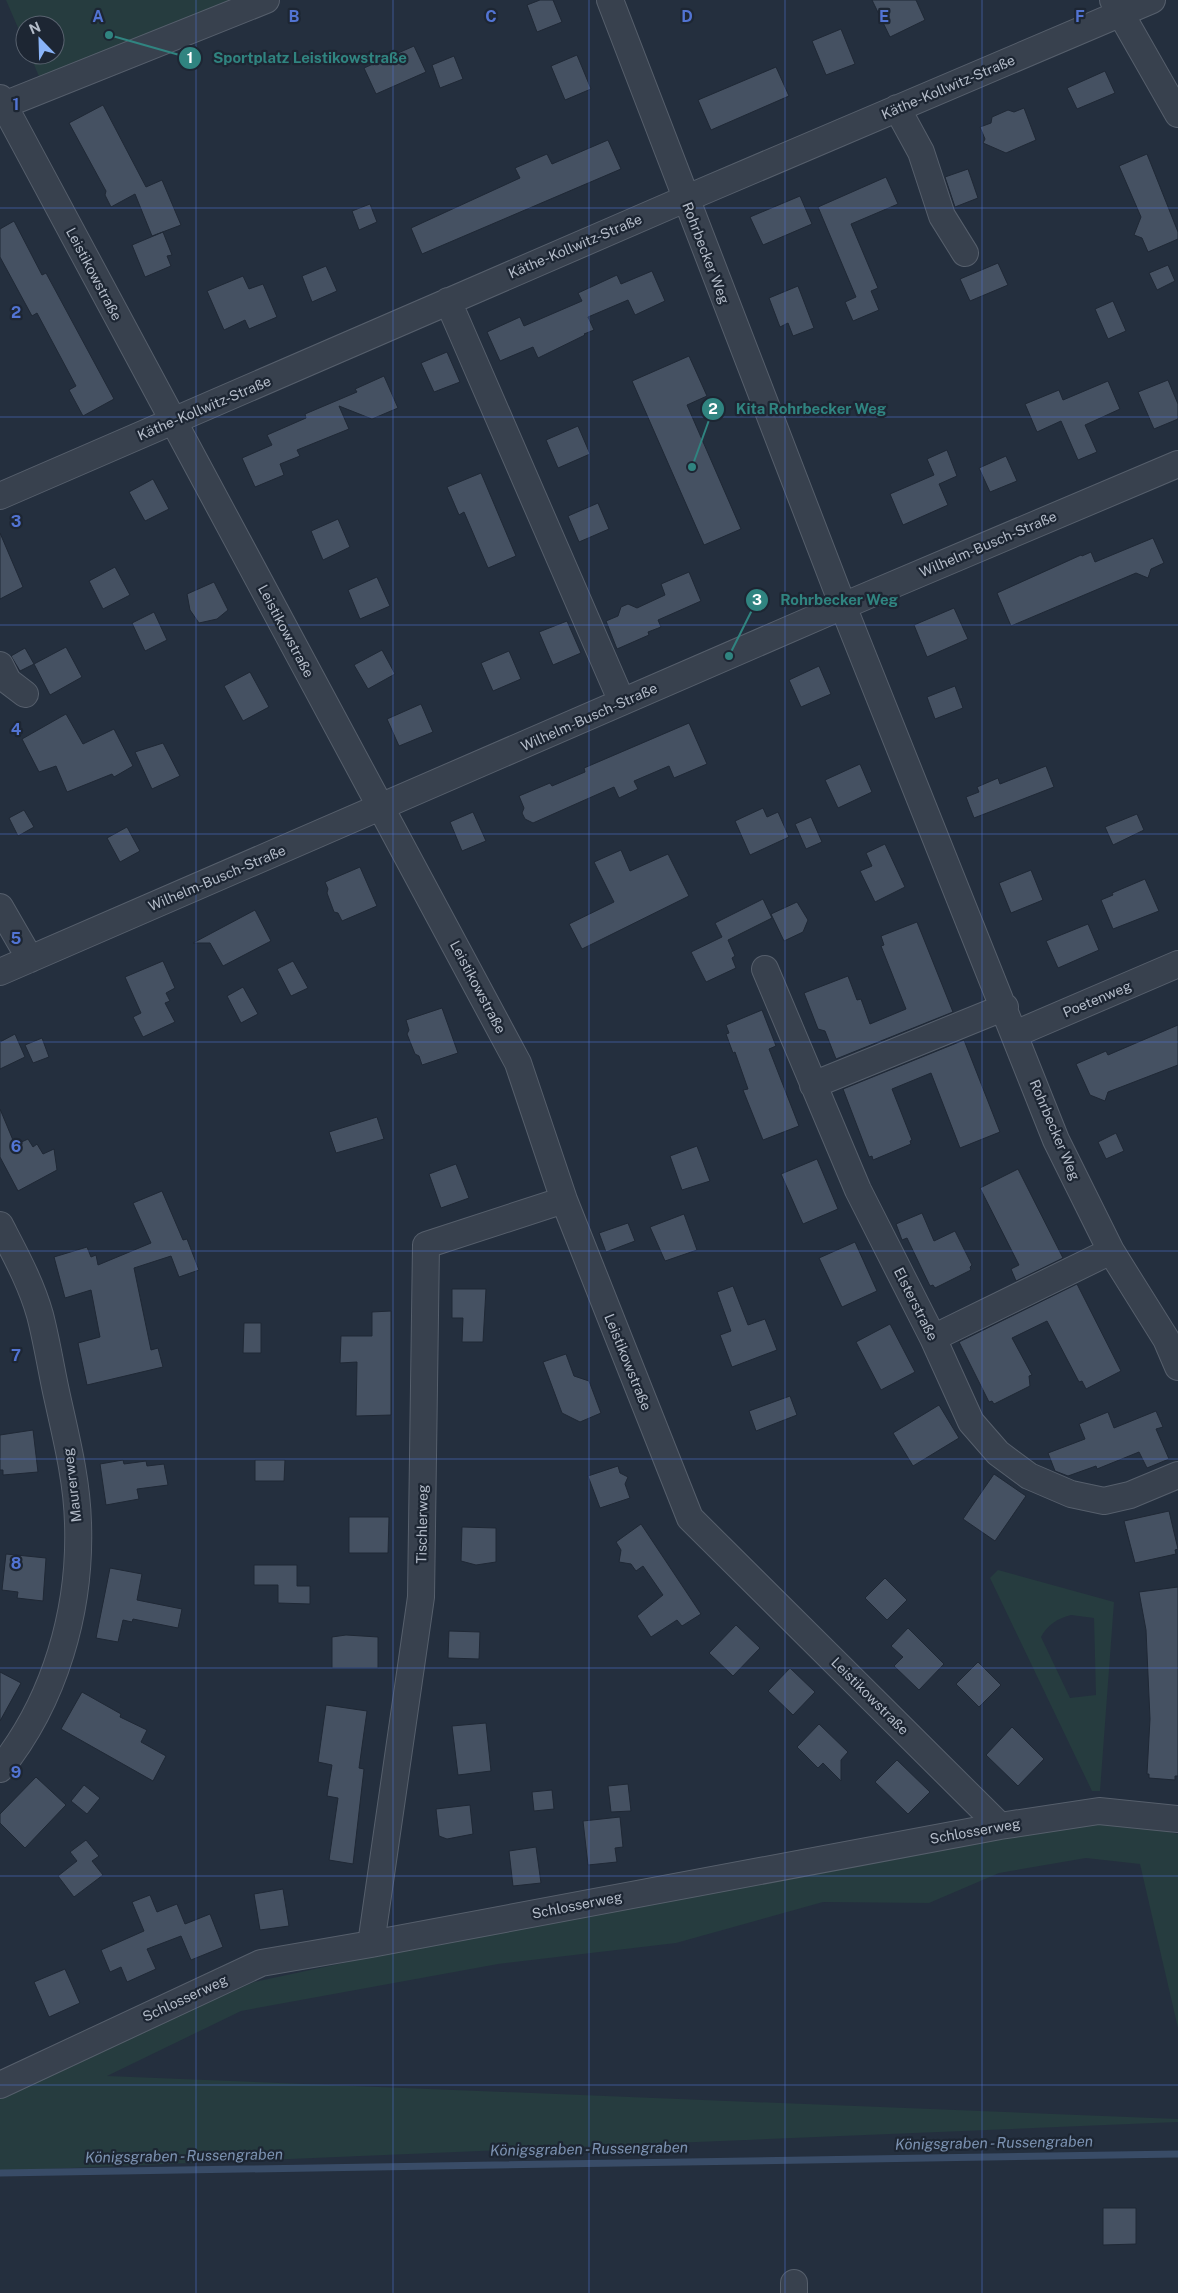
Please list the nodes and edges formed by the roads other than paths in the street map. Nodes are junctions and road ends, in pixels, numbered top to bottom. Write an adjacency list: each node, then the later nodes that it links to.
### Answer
1 (266, 0): 5 (street)
2 (610, 0): 8 (street, Rohrbecker Weg)
3 (1152, 0): 4 (street, Käthe-Kollwitz-Straße)
4 (1117, 7): 6 (street, Käthe-Kollwitz-Straße); 7 (street)
5 (2, 102): 11 (street, Leistikowstraße)
6 (897, 108): 8 (street, Käthe-Kollwitz-Straße); 9 (street)
7 (1178, 114)
8 (685, 199): 10 (street, Käthe-Kollwitz-Straße); 14 (street, Rohrbecker Weg)
9 (965, 253)
10 (448, 301): 11 (street, Käthe-Kollwitz-Straße); 17 (street)
11 (173, 421): 13 (street, Käthe-Kollwitz-Straße); 18 (street, Leistikowstraße)
12 (1178, 464): 14 (street, Wilhelm-Busch-Straße)
13 (0, 496)
14 (843, 606): 17 (street, Wilhelm-Busch-Straße); 24 (street, Rohrbecker Weg)
15 (0, 666): 16 (street)
16 (25, 694)
17 (622, 702): 18 (street, Wilhelm-Busch-Straße)
18 (382, 807): 20 (street, Wilhelm-Busch-Straße); 27 (street, Leistikowstraße)
19 (0, 907): 20 (street)
20 (30, 959): 23 (street, Wilhelm-Busch-Straße)
21 (1178, 964): 25 (street, Poetenweg)
22 (765, 969): 26 (street, Elsterstraße)
23 (0, 972)
24 (1005, 1008): 25 (street, Rohrbecker Weg); 26 (street)
25 (1015, 1034): 29 (street, Rohrbecker Weg)
26 (813, 1085): 31 (street, Elsterstraße)
27 (564, 1200): 36 (street, Leistikowstraße); 37 (street, Tischlerweg)
28 (0, 1225): 30 (street, Maurerweg)
29 (1112, 1251): 31 (street); 32 (street, Rohrbecker Weg)
30 (9, 1261): 34 (street, Maurerweg)
31 (933, 1338): 33 (street, Elsterstraße)
32 (1178, 1366)
33 (1178, 1475)
34 (0, 1769)
35 (1178, 1819): 36 (street, Schlosserweg)
36 (1000, 1826): 37 (street, Schlosserweg)
37 (371, 1944): 38 (street, Schlosserweg)
38 (0, 2085)

